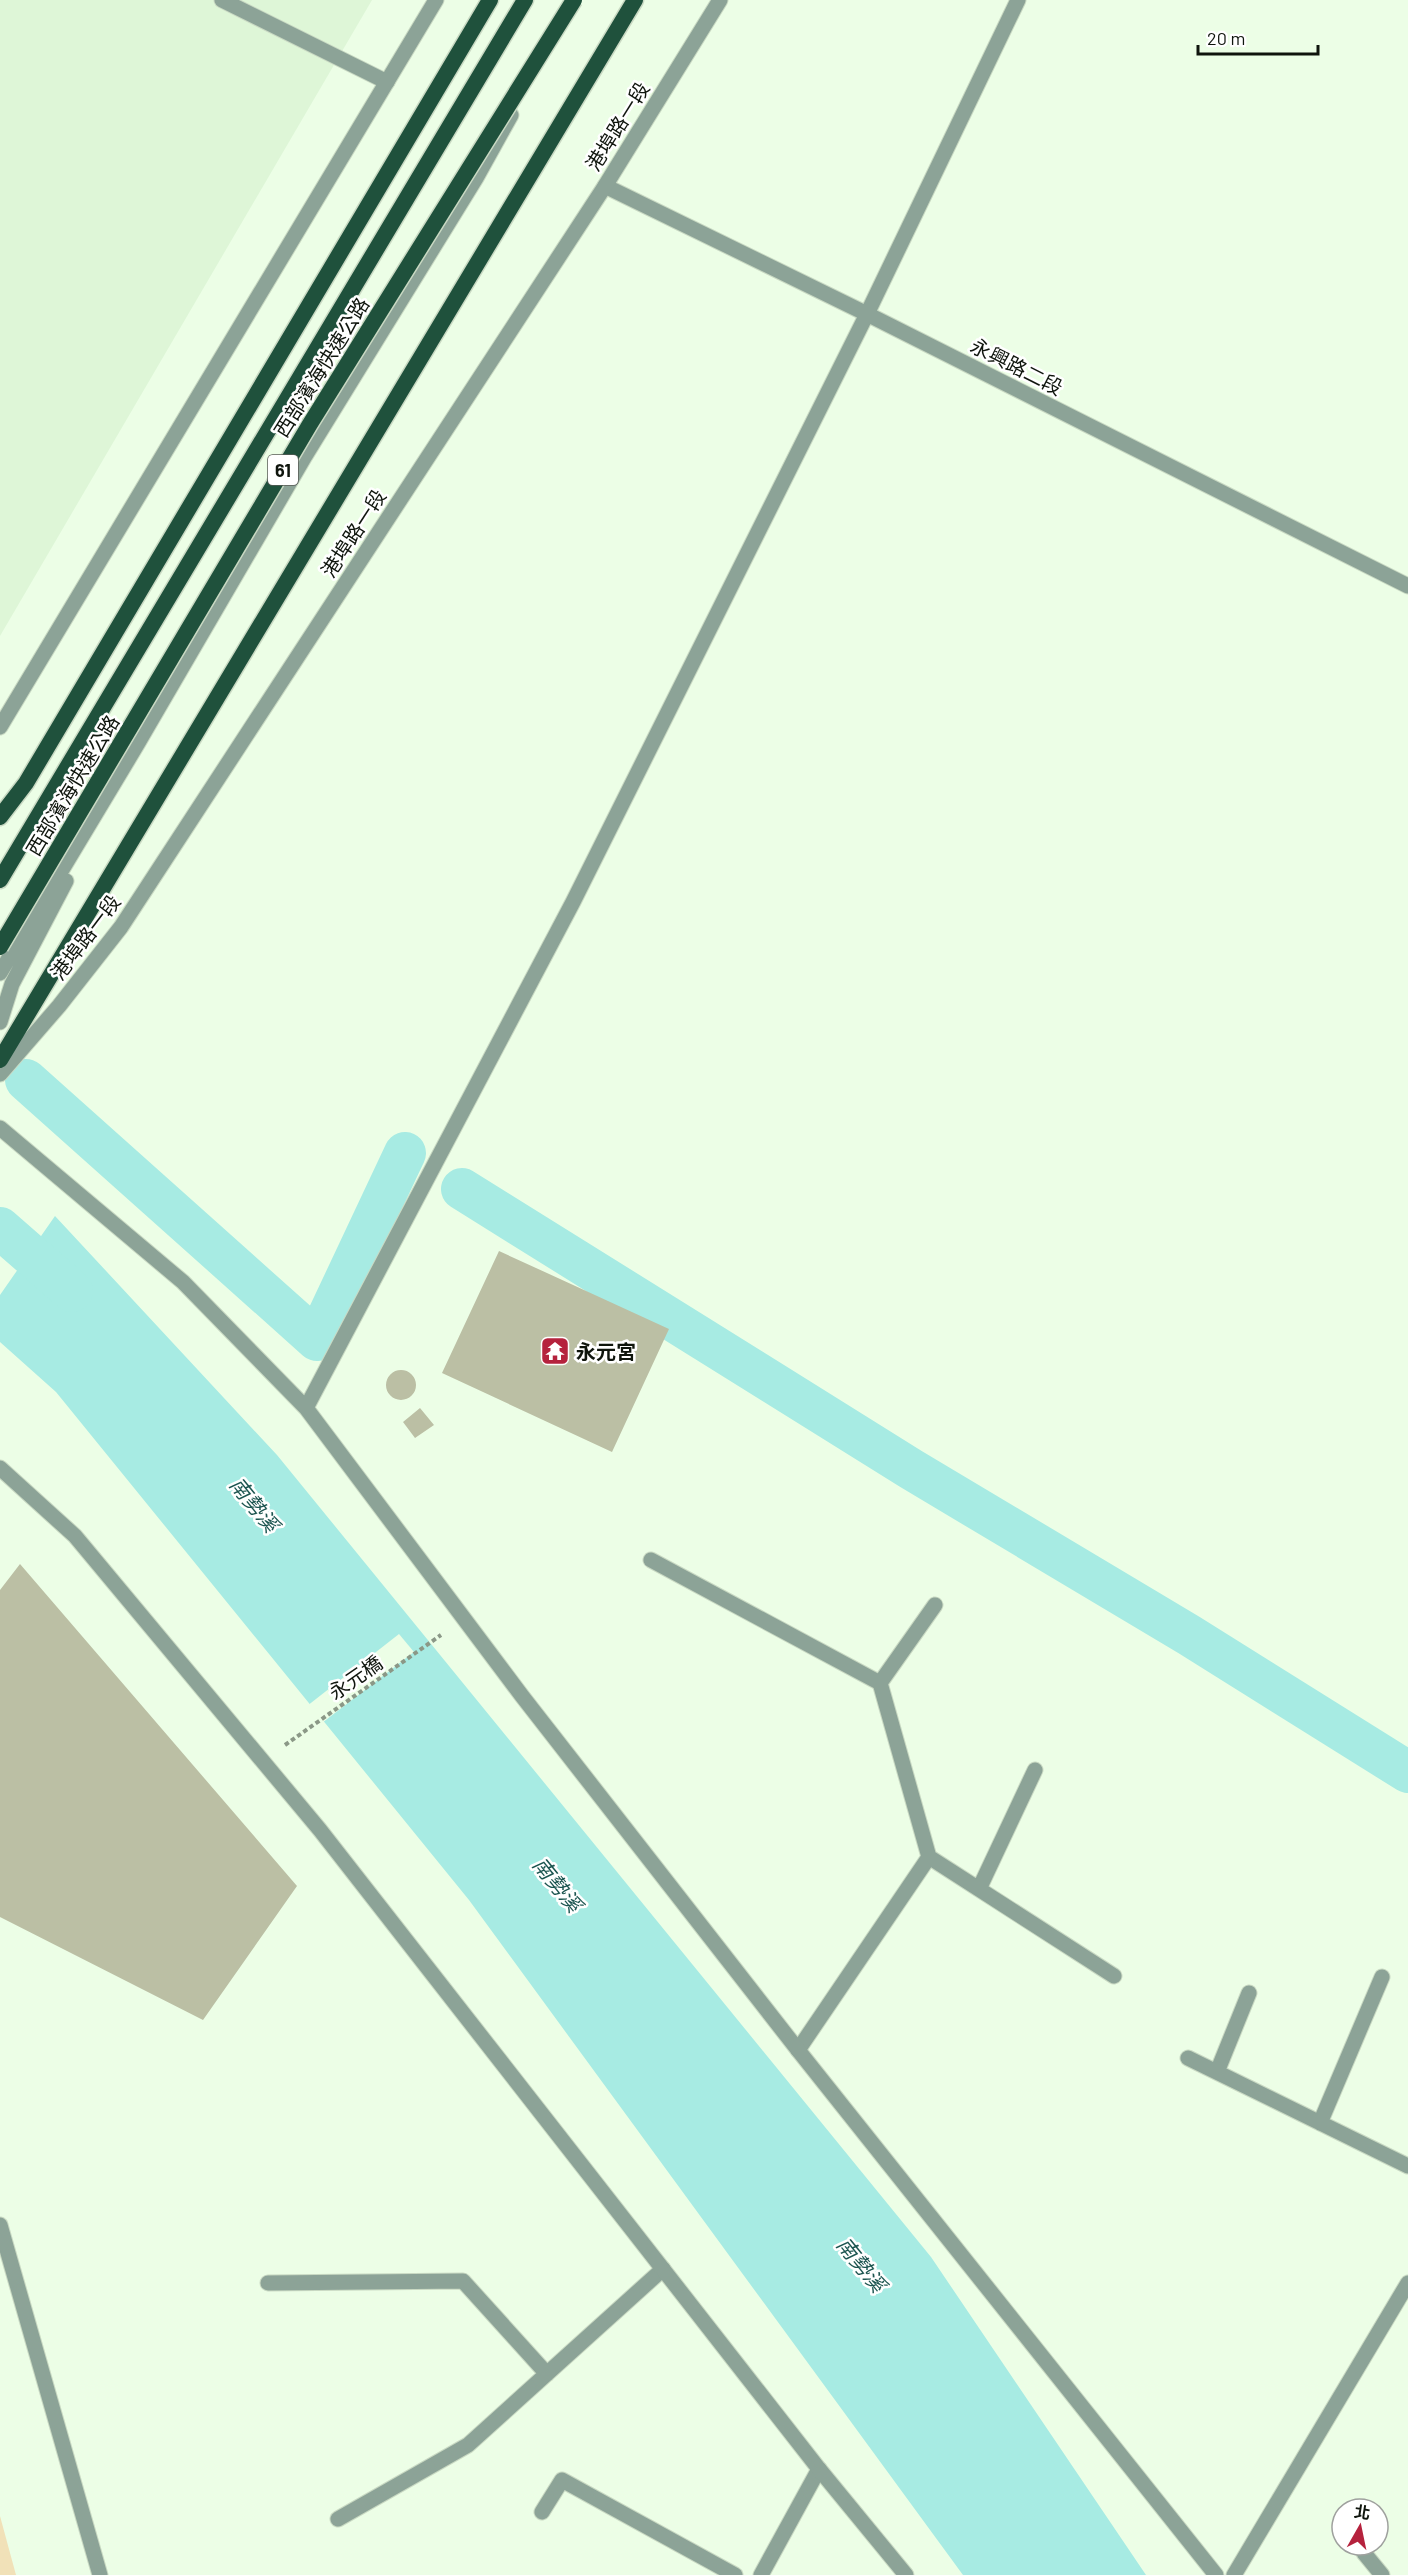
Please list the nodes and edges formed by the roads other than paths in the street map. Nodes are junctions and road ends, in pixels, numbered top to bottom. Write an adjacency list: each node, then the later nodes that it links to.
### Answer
1 (222, 0): 9 (street)
2 (436, 0): 9 (street)
3 (490, 0): 15 (highway)
4 (525, 0): 16 (highway, 西部濱海快速公路 / 61)
5 (574, 0): 14 (street, 港埠路一段); 17 (highway, 西部濱海快速公路 / 61, bridge)
6 (635, 0): 20 (highway)
7 (720, 0): 10 (street, 港埠路一段)
8 (1018, 0): 11 (street)
9 (387, 82): 13 (street)
10 (605, 186): 11 (street, 永興路二段); 21 (street, 港埠路一段)
11 (867, 314): 12 (street, 永興路二段); 23 (street)
12 (1408, 586)
13 (0, 727)
14 (138, 743): 18 (street, 港埠路一段); 19 (street, 港埠路一段)
15 (0, 818)
16 (0, 880)
17 (0, 946)
18 (0, 973)
19 (0, 1022)
20 (0, 1060)
21 (0, 1074)
22 (0, 1128): 23 (street)
23 (306, 1408): 34 (street)
24 (0, 1468): 40 (street)
25 (651, 1560): 27 (street)
26 (935, 1605): 27 (street)
27 (880, 1683): 29 (street)
28 (1035, 1770): 30 (street)
29 (929, 1857): 30 (street); 34 (street)
30 (979, 1889): 31 (street)
31 (1114, 1976)
32 (1382, 1977): 37 (street)
33 (1249, 1993): 36 (street)
34 (798, 2050): 52 (street)
35 (1188, 2058): 36 (street)
36 (1217, 2072): 37 (street)
37 (1320, 2123): 38 (street)
38 (1408, 2166)
39 (0, 2225): 48 (street)
40 (663, 2270): 43 (street); 44 (street)
41 (268, 2283): 43 (street)
42 (1408, 2283): 53 (street)
43 (547, 2374): 46 (street)
44 (819, 2469): 50 (street); 51 (street)
45 (542, 2512): 49 (street)
46 (338, 2519)
47 (1367, 2557): 54 (street)
48 (100, 2575)
49 (735, 2575)
50 (761, 2575)
51 (906, 2575)
52 (1216, 2575)
53 (1234, 2575)
54 (1382, 2575)

